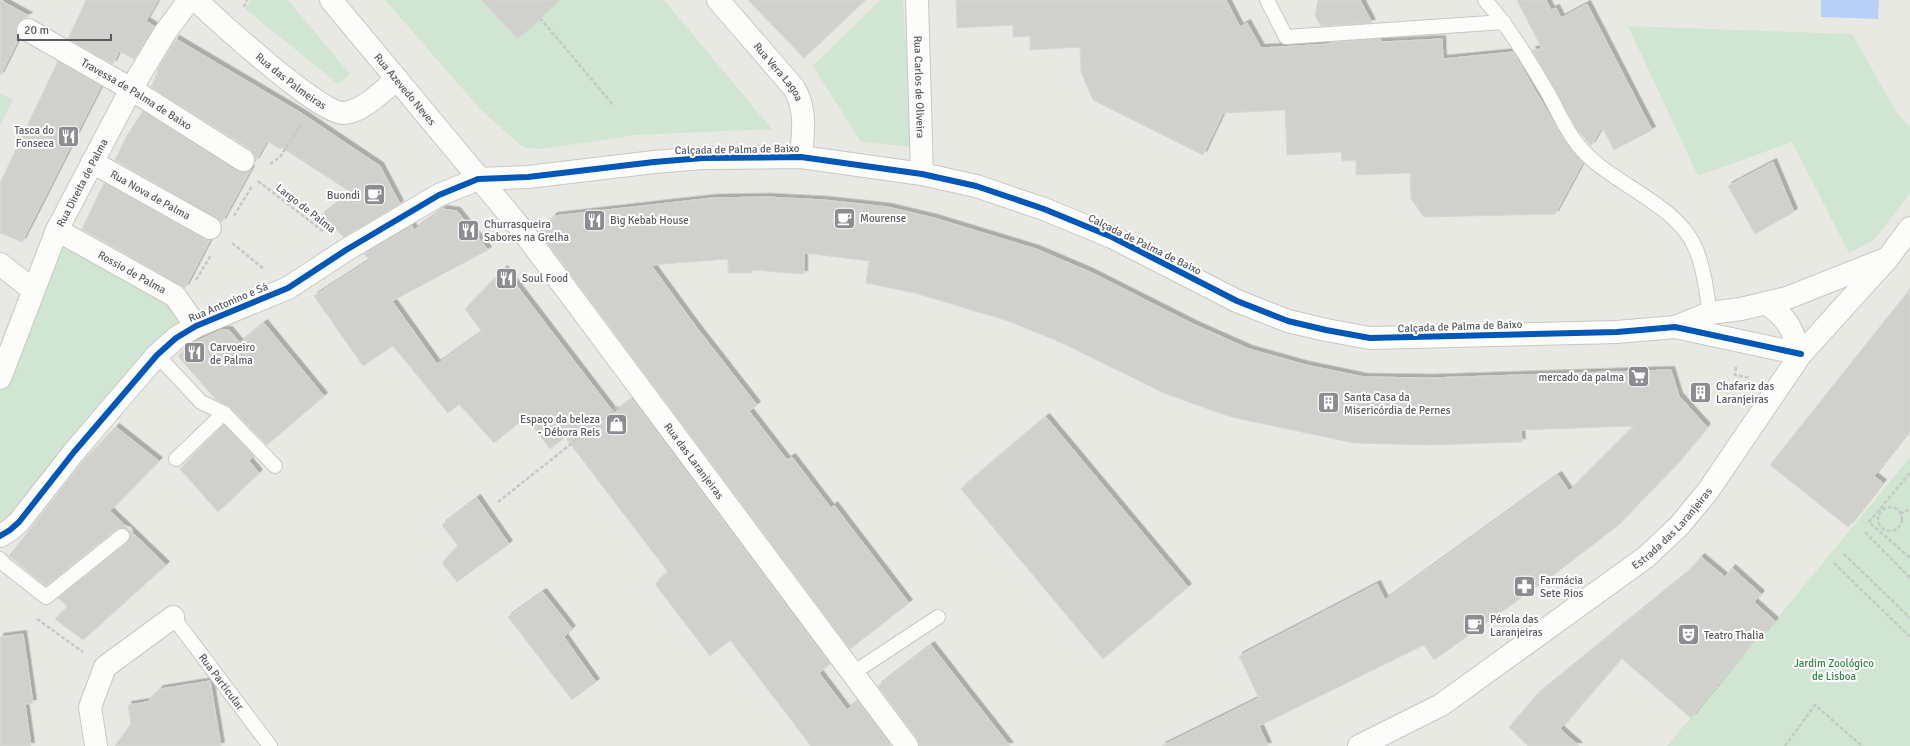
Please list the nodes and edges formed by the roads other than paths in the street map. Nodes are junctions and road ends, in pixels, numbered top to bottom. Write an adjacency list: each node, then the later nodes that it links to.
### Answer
1 (190, 0): 11 (street, Rua Direita de Palma)
2 (196, 0): 10 (street, Rua das Palmeiras)
3 (331, 0): 10 (street, Rua Azevedo Neves)
4 (718, 0): 12 (street, Rua Vera Lagoa)
5 (917, 0): 15 (street, Rua Carlos de Oliveira)
6 (1266, 0): 8 (lane)
7 (1486, 0): 8 (lane)
8 (1504, 22): 24 (lane)
9 (28, 30): 11 (street, Travessa de Palma de Baixo)
10 (397, 80): 16 (street, Rua Azevedo Neves)
11 (132, 89): 13 (street, Travessa de Palma de Baixo); 14 (street, Rua Direita de Palma)
12 (801, 157): 15 (street, Calçada de Palma de Baixo); 16 (street, Calçada de Palma de Baixo)
13 (243, 160)
14 (92, 162): 17 (street, Rua Nova de Palma); 19 (street, Rua Direita de Palma)
15 (922, 174): 26 (street, Calçada de Palma de Baixo)
16 (478, 179): 25 (street, Rua Antonino e Sá); 38 (street, Rua das Laranjeiras)
17 (210, 228)
18 (1910, 228): 20 (street, Estrada das Laranjeiras)
19 (57, 230): 22 (street, Rua Direita de Palma); 25 (street, Rossio de Palma)
20 (1888, 258): 23 (street, Calçada de Palma de Baixo); 27 (street, Estrada das Laranjeiras)
21 (0, 264): 22 (street)
22 (33, 290): 29 (street, Rua Direita de Palma)
23 (1767, 304): 24 (street, Calçada de Palma de Baixo); 27 (street)
24 (1710, 313): 26 (street, Calçada de Palma de Baixo)
25 (196, 326): 28 (street, Rua Antonino e Sá)
26 (1676, 327): 27 (street, Calçada de Palma de Baixo)
27 (1801, 354): 42 (street, Estrada das Laranjeiras)
28 (157, 355): 30 (lane); 33 (street, Rua Antonino e Sá)
29 (0, 378)
30 (224, 413): 31 (lane); 32 (lane)
31 (176, 459)
32 (275, 466)
33 (0, 536)
34 (122, 536): 35 (lane)
35 (0, 559)
36 (173, 617): 39 (street); 40 (lane, Rua Particular)
37 (938, 617): 38 (lane)
38 (853, 673): 41 (street, Rua das Laranjeiras)
39 (96, 746)
40 (270, 746)
41 (907, 746)
42 (1358, 746)

